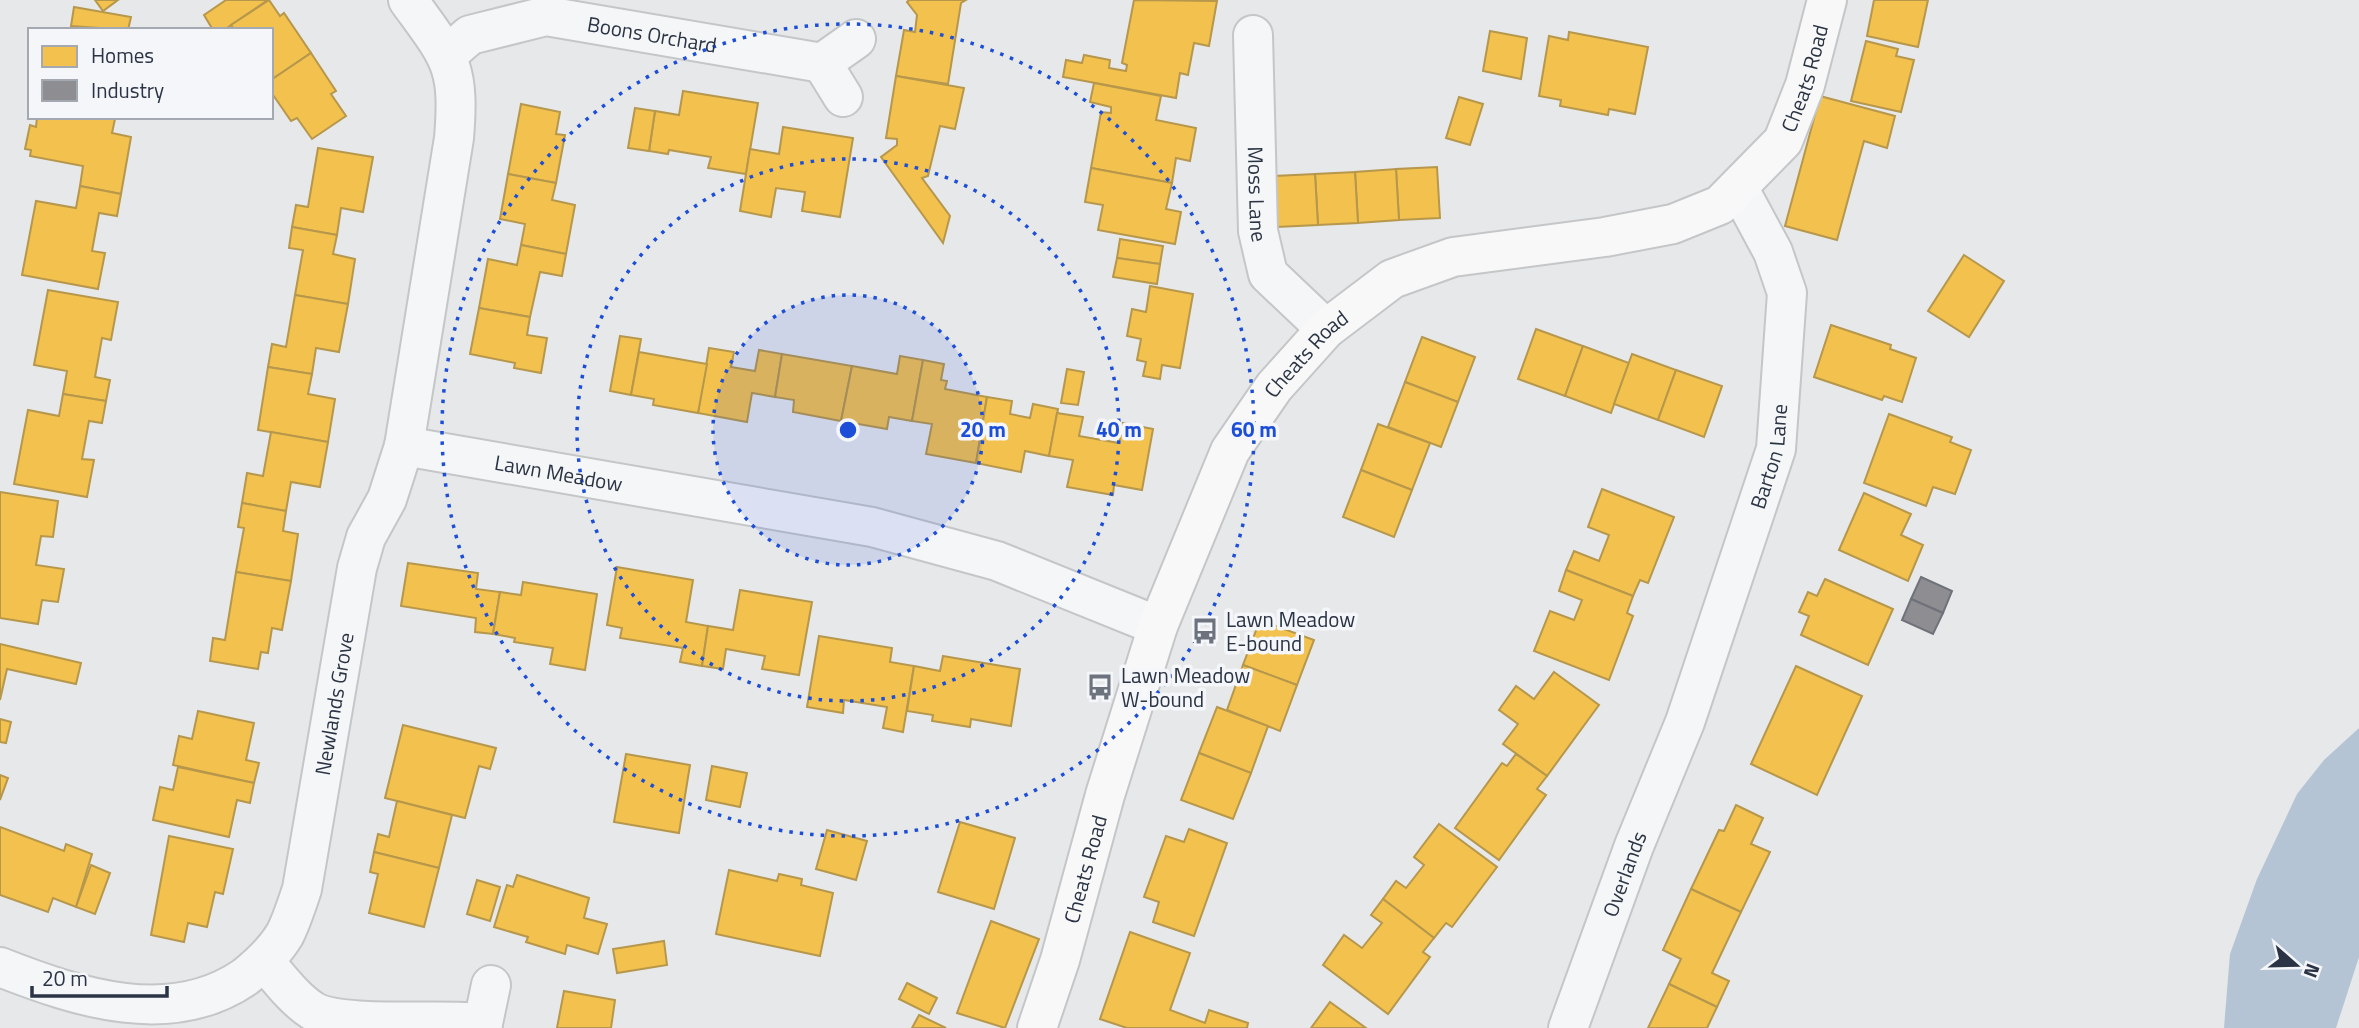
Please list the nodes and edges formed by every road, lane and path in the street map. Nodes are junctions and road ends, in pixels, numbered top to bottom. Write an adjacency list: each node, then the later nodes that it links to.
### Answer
1 (408, 0): 5 (street)
2 (1827, 0): 8 (street, Cheats Road)
3 (1253, 35): 9 (street, Moss Lane)
4 (856, 39): 6 (street)
5 (447, 54): 6 (street, Boons Orchard); 10 (street)
6 (822, 63): 7 (street)
7 (843, 97)
8 (1739, 189): 9 (street, Cheats Road); 12 (street, Barton Lane)
9 (1326, 329): 11 (street, Cheats Road)
10 (404, 446): 11 (street, Lawn Meadow); 13 (street, Newlands Grove)
11 (1158, 626): 17 (street, Cheats Road)
12 (1685, 722): 18 (street, Overlands)
13 (264, 961): 14 (street, Newlands Grove); 16 (street)
14 (0, 967)
15 (491, 985): 16 (street)
16 (483, 1025)
17 (1037, 1028)
18 (1568, 1028)

